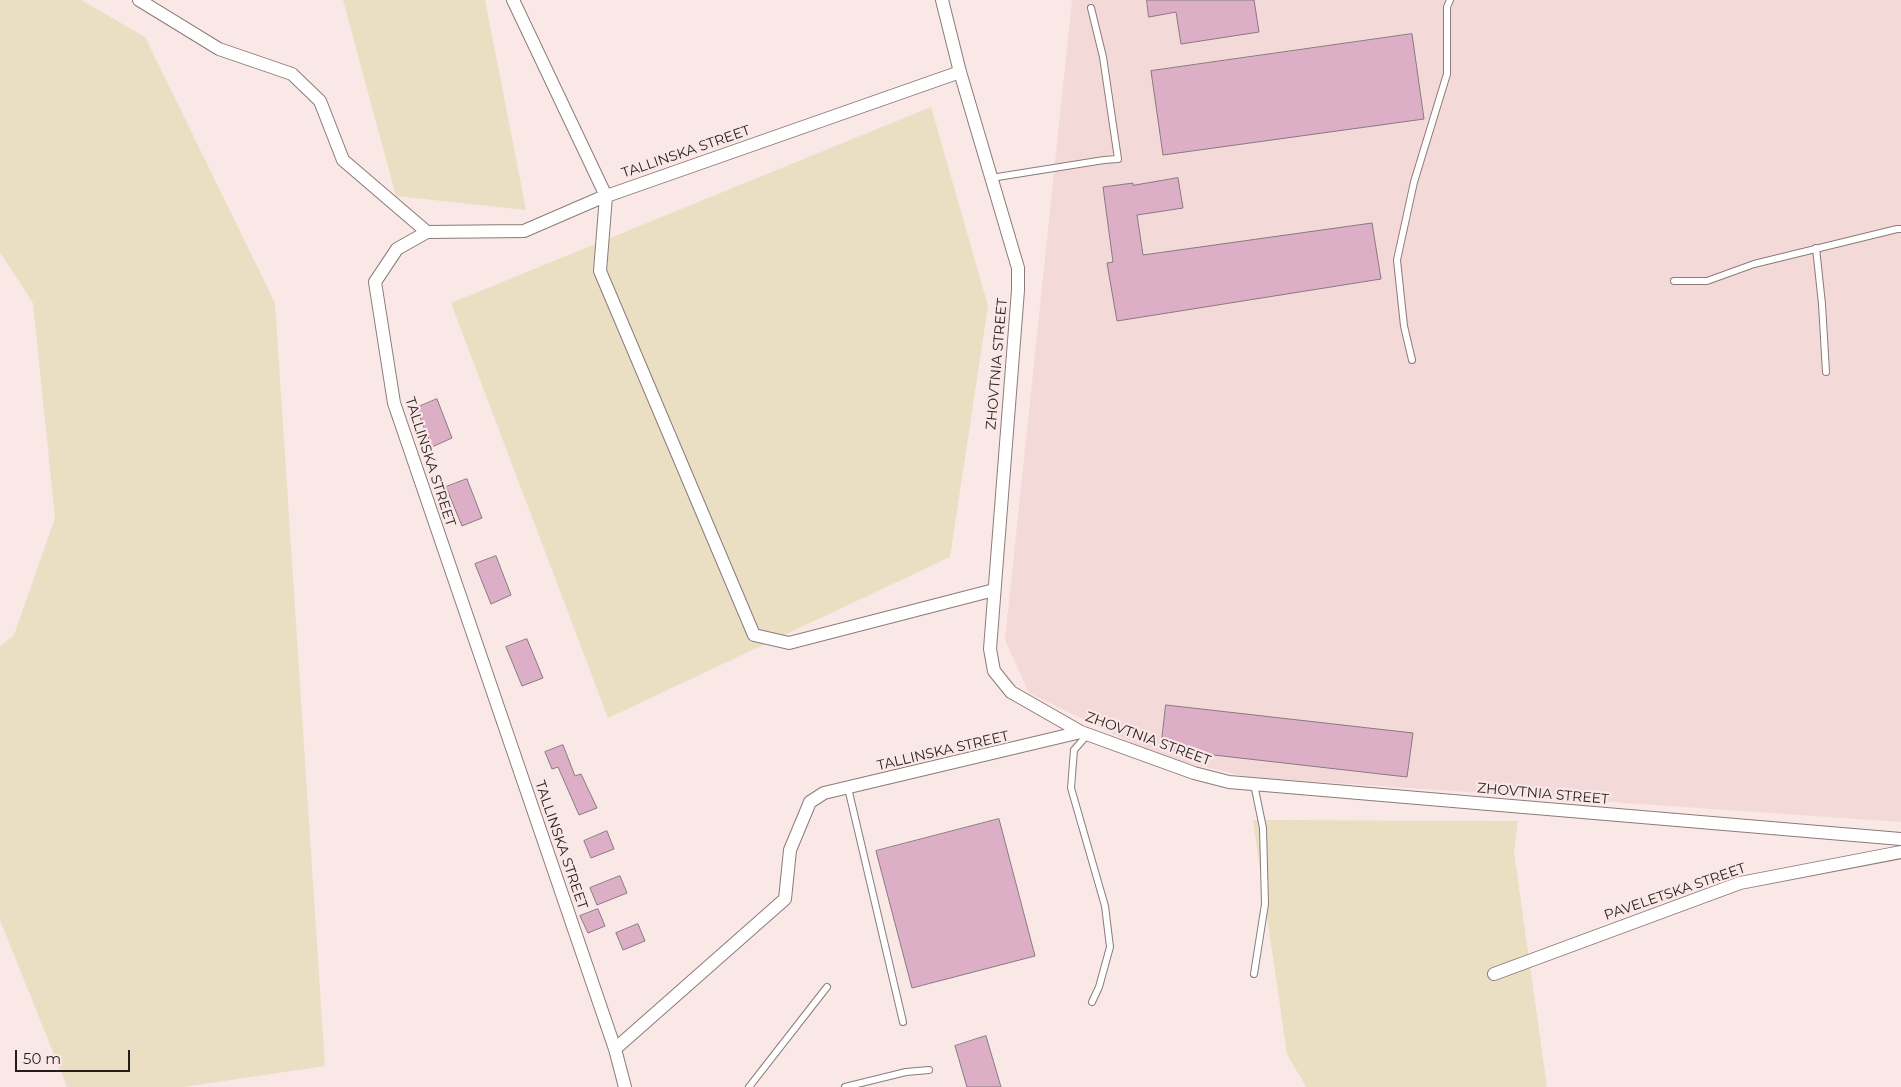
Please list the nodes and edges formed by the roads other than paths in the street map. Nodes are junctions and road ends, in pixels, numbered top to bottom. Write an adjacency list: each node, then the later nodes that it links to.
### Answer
1 (139, 0): 10 (street)
2 (513, 0): 8 (street)
3 (943, 0): 6 (street, ZHOVTNIA STREET)
4 (1450, 0): 13 (lane)
5 (1091, 8): 7 (lane)
6 (960, 72): 7 (street, ZHOVTNIA STREET); 8 (street, TALLINSKA STREET)
7 (991, 178): 15 (street, ZHOVTNIA STREET)
8 (606, 196): 10 (street, TALLINSKA STREET); 15 (street)
9 (1901, 229): 11 (lane)
10 (427, 232): 26 (street, TALLINSKA STREET)
11 (1816, 248): 12 (lane); 14 (lane)
12 (1674, 281)
13 (1412, 360)
14 (1826, 372)
15 (994, 590): 16 (street, ZHOVTNIA STREET)
16 (1084, 733): 17 (street, ZHOVTNIA STREET); 18 (street, TALLINSKA STREET); 24 (lane)
17 (1254, 784): 19 (street, ZHOVTNIA STREET); 21 (lane)
18 (848, 788): 25 (lane); 26 (street, TALLINSKA STREET)
19 (1901, 839)
20 (1901, 852): 22 (street, PAVELETSKA STREET)
21 (1254, 974)
22 (1494, 974)
23 (826, 987): 29 (lane)
24 (1092, 1002)
25 (903, 1022)
26 (615, 1049): 28 (street, TALLINSKA STREET)
27 (929, 1070): 30 (lane)
28 (625, 1087)
29 (749, 1087)
30 (845, 1087)

